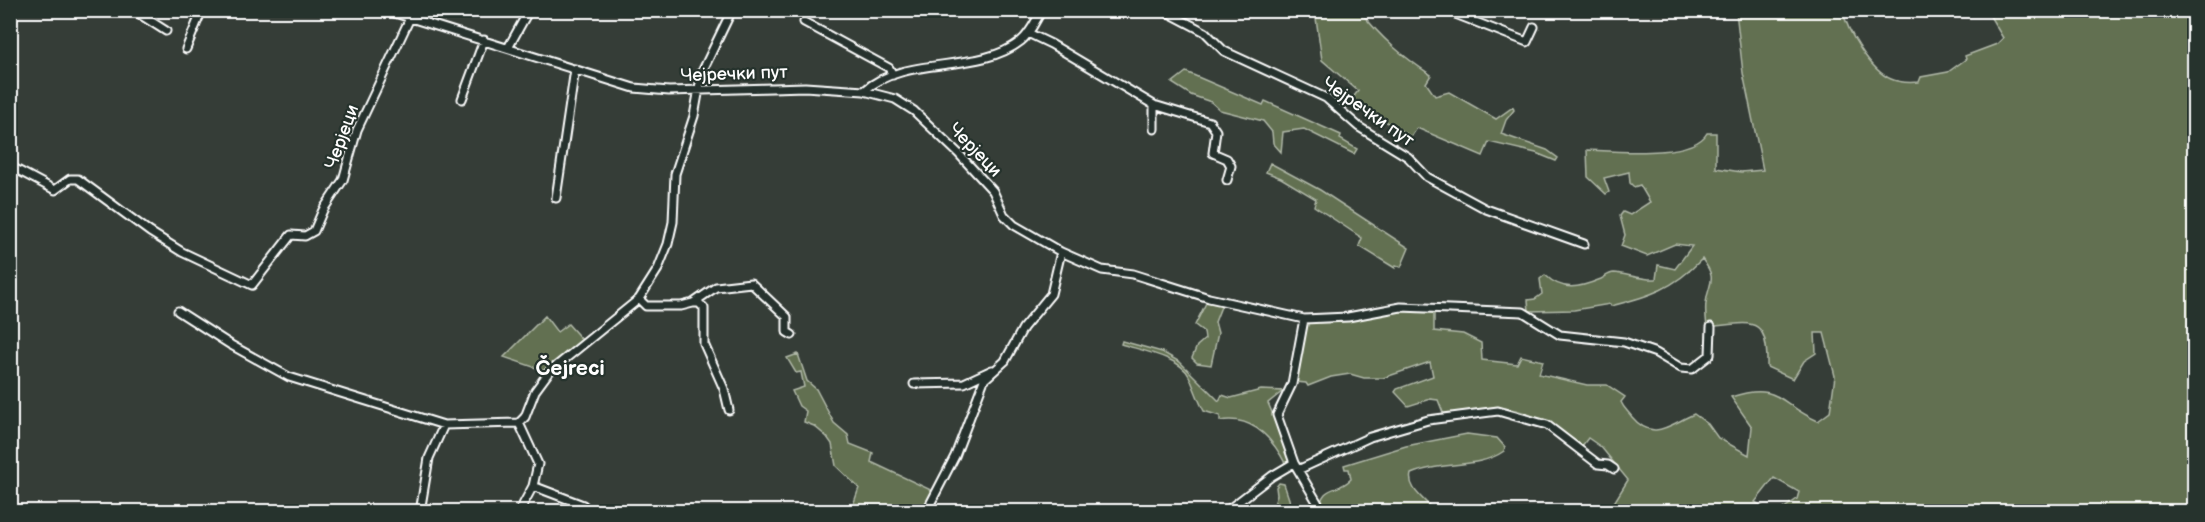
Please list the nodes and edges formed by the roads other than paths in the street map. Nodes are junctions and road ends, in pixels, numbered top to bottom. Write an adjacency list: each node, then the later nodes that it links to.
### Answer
1 (202, 10): 16 (street)
2 (386, 10): 9 (street, Чејречки пут)
3 (529, 10): 15 (street)
4 (732, 10): 19 (street)
5 (1042, 10): 13 (street)
6 (1163, 10): 27 (street, Чејречки пут)
7 (1445, 10): 11 (street)
8 (140, 12): 12 (street)
9 (410, 18): 14 (street, Чејречки пут); 24 (street, Черјеци)
10 (804, 22): 18 (street)
11 (1534, 27)
12 (166, 31)
13 (1028, 33): 18 (street); 22 (street)
14 (484, 40): 15 (street, Чејречки пут); 21 (street)
15 (508, 48): 17 (street, Чејречки пут)
16 (186, 49)
17 (574, 69): 19 (street, Чејречки пут); 26 (street)
18 (892, 75): 20 (street)
19 (700, 90): 20 (street, Чејречки пут); 29 (street)
20 (864, 91): 28 (street, Черјеци)
21 (462, 99)
22 (1154, 105): 23 (street); 25 (street)
23 (1154, 129)
24 (10, 166)
25 (1227, 180)
26 (556, 198)
27 (1584, 244)
28 (1061, 252): 32 (street, Черјеци); 35 (street)
29 (639, 299): 30 (street); 38 (street)
30 (693, 303): 34 (street); 37 (street)
31 (178, 311): 39 (street)
32 (1304, 319): 33 (street, Черјеци); 40 (street)
33 (1711, 327)
34 (792, 335)
35 (1000, 366): 36 (street); 46 (street)
36 (914, 384)
37 (729, 410)
38 (519, 423): 39 (street); 42 (street)
39 (444, 425): 43 (street)
40 (1297, 466): 41 (street); 47 (street); 48 (street)
41 (1614, 469)
42 (533, 486): 44 (street); 45 (street)
43 (420, 512)
44 (519, 512)
45 (590, 512)
46 (926, 512)
47 (1225, 512)
48 (1323, 512)

